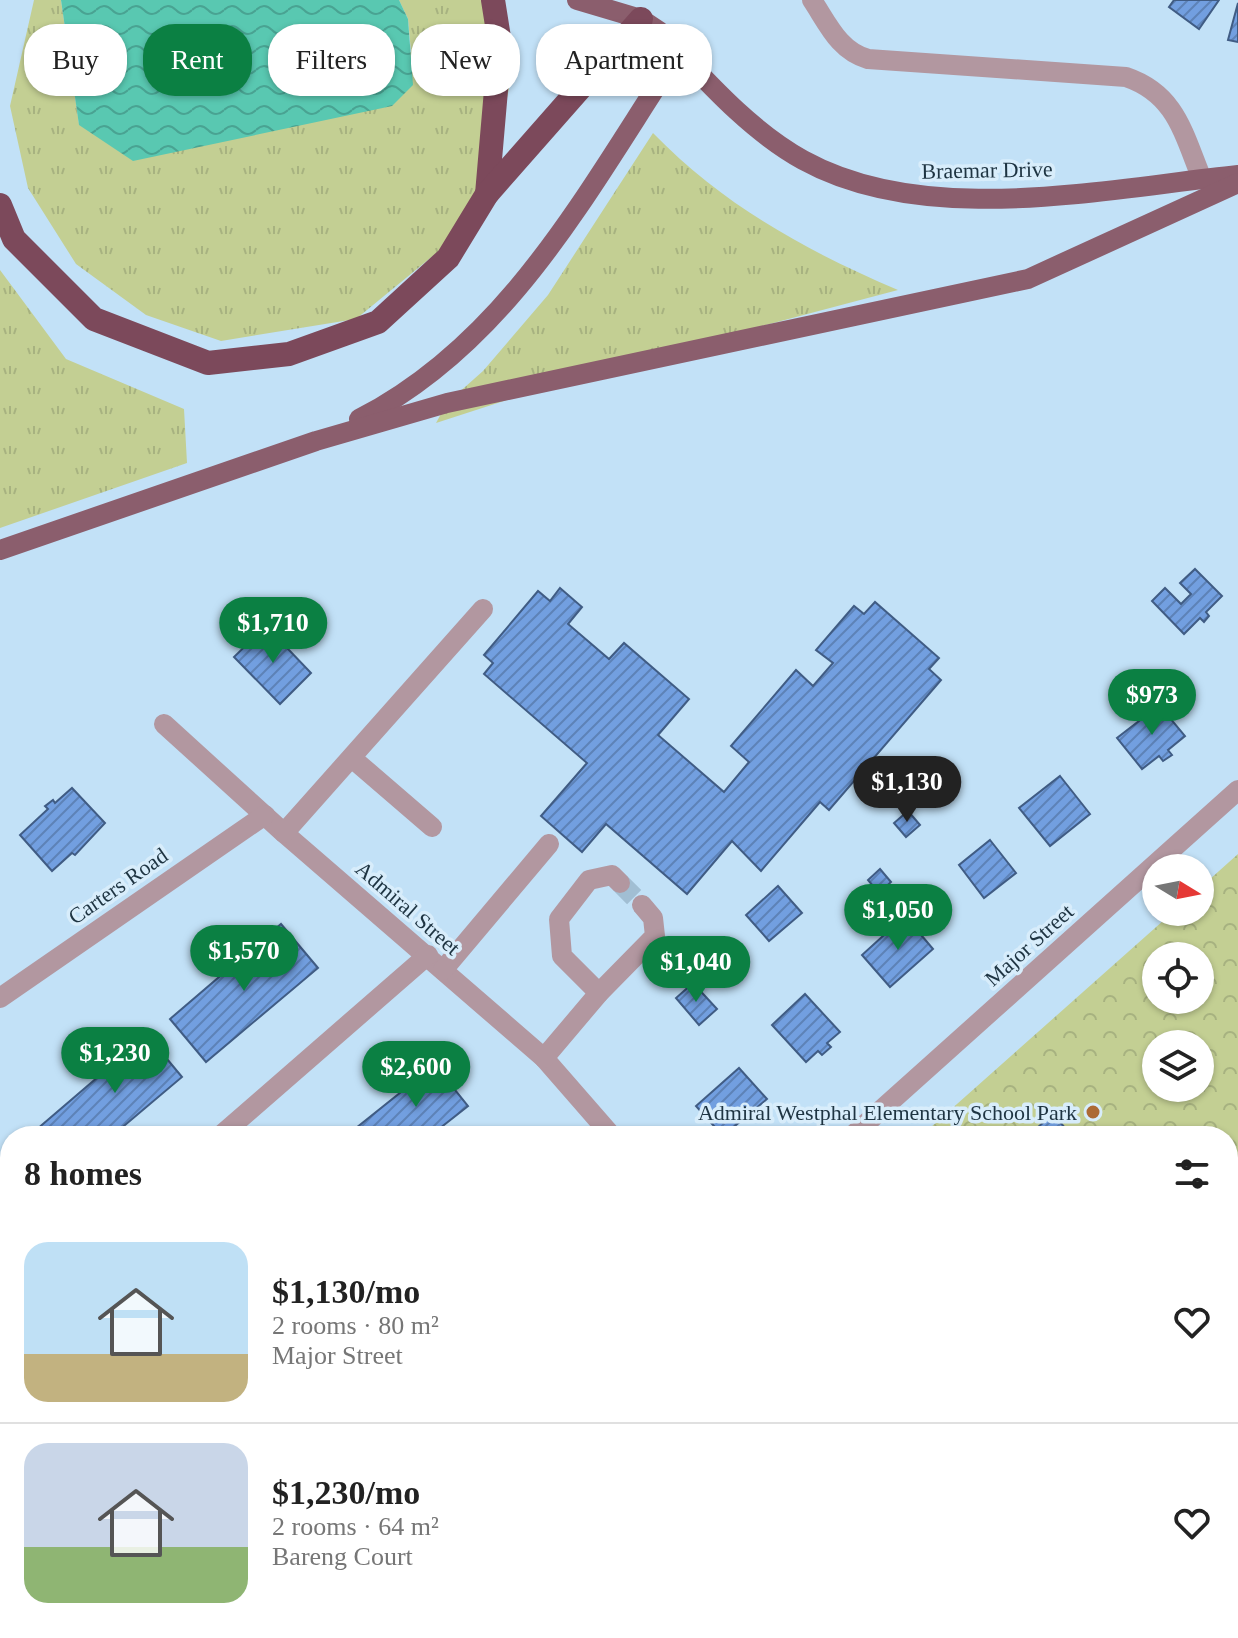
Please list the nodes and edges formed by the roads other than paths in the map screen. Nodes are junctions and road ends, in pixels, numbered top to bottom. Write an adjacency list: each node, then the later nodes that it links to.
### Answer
1 (493, 0): 11 (highway)
2 (577, 0): 4 (main road, Braemar Drive)
3 (812, 0): 9 (street)
4 (637, 10): 5 (main road, Braemar Drive); 11 (highway)
5 (652, 24)
6 (712, 85): 9 (main road, Braemar Drive)
7 (650, 96): 13 (main road)
8 (1238, 175): 9 (main road, Braemar Drive)
9 (1202, 179)
10 (1238, 183): 13 (main road)
11 (487, 194): 12 (highway)
12 (0, 205)
13 (316, 441): 14 (main road)
14 (0, 550)
15 (483, 609): 17 (street)
16 (164, 724): 19 (street, Admiral Street)
17 (353, 759): 20 (street); 21 (street)
18 (1238, 790): 32 (street, Major Street)
19 (265, 815): 21 (street, Admiral Street); 28 (street, Carters Road)
20 (432, 827)
21 (284, 833): 25 (street, Admiral Street)
22 (549, 844): 26 (street)
23 (620, 883): 27 (street)
24 (642, 905): 27 (street)
25 (428, 955): 26 (street, Admiral Street); 30 (street)
26 (443, 970): 29 (street, Admiral Street)
27 (599, 993): 29 (street)
28 (0, 998)
29 (544, 1058): 31 (street, Admiral Street)
30 (231, 1126)
31 (603, 1126)
32 (863, 1126)

